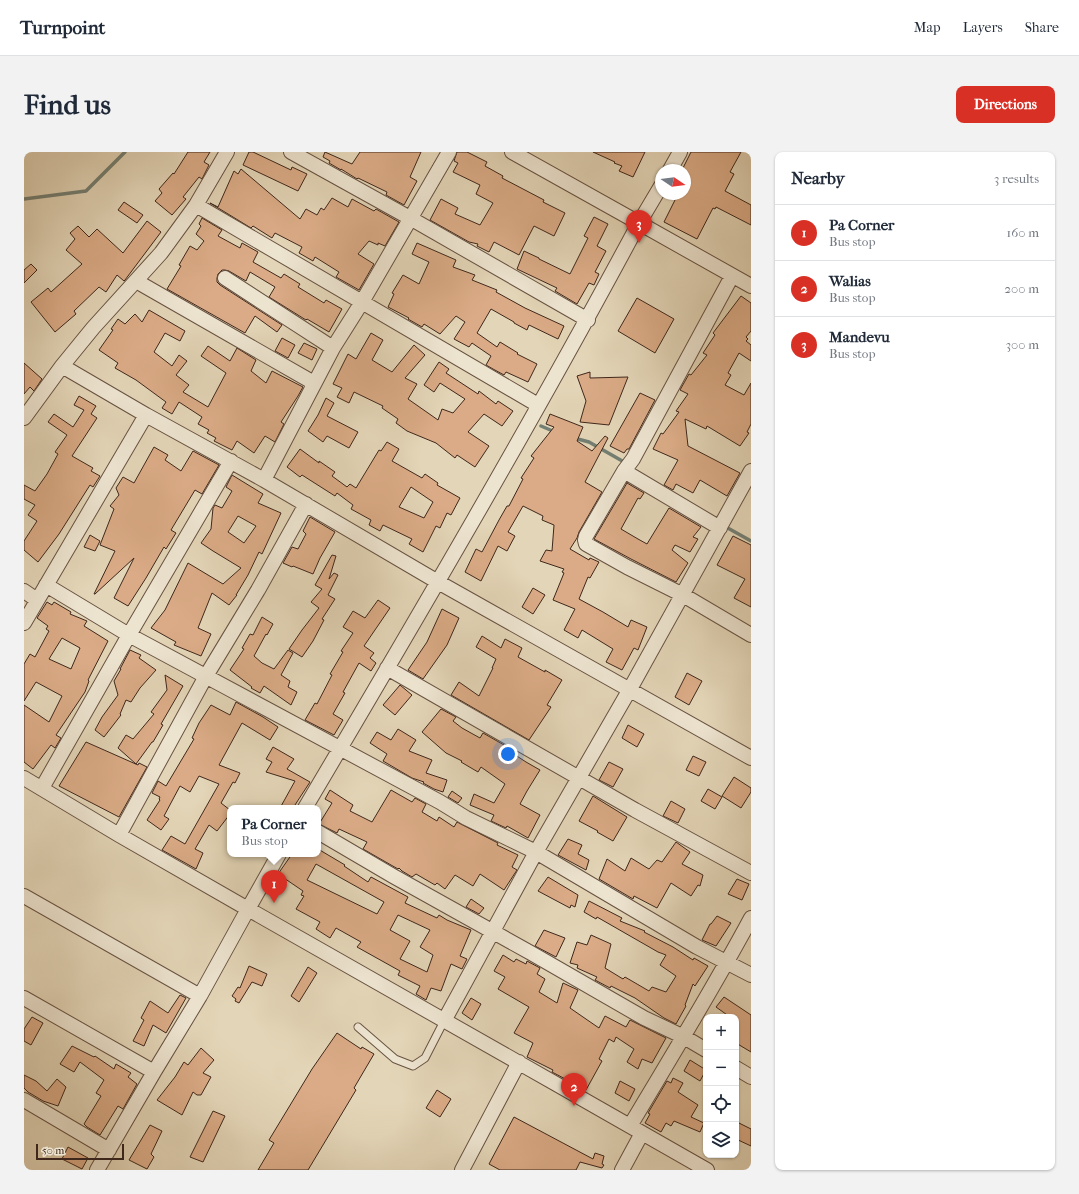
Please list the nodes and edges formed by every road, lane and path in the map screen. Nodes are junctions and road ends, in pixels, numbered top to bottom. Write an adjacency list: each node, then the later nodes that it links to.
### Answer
1 (227, 152): 8 (street)
2 (291, 152): 9 (street)
3 (449, 152): 9 (street)
4 (512, 152): 10 (street)
5 (680, 152): 6 (street)
6 (673, 164)
7 (655, 196): 10 (street)
8 (196, 205): 13 (street); 15 (street)
9 (410, 218): 15 (street); 16 (street)
10 (639, 223): 11 (street); 16 (street)
11 (732, 276): 14 (street); 24 (street)
12 (225, 278): 17 (street)
13 (136, 281): 18 (street); 19 (street)
14 (751, 286)
15 (362, 302): 17 (street); 20 (street)
16 (588, 320): 20 (street)
17 (333, 348): 19 (street)
18 (62, 366): 21 (street); 22 (street)
19 (314, 383): 26 (street)
20 (538, 405): 29 (street)
21 (146, 415): 23 (street); 30 (street)
22 (24, 418)
23 (231, 461): 26 (street); 35 (street)
24 (624, 471): 28 (street); 32 (street)
25 (751, 471): 28 (street)
26 (264, 480): 27 (street)
27 (306, 504): 29 (street); 38 (street)
28 (720, 528): 32 (street)
29 (438, 582): 37 (street); 39 (street)
30 (46, 585): 33 (street); 35 (street)
31 (24, 591): 33 (street)
32 (683, 595): 36 (street); 39 (street)
33 (37, 600): 34 (street)
34 (24, 623)
35 (129, 635): 38 (street); 44 (street)
36 (751, 635)
37 (387, 668): 40 (street); 43 (street)
38 (206, 676): 40 (street); 47 (street)
39 (630, 689): 41 (street); 43 (street)
40 (340, 749): 45 (street); 48 (street)
41 (751, 758)
42 (24, 778): 44 (street)
43 (579, 778): 48 (street); 50 (street)
44 (42, 788): 47 (street)
45 (307, 805)
46 (321, 834): 54 (street)
47 (119, 835): 52 (street)
48 (536, 852): 54 (street); 55 (street)
49 (277, 857): 52 (street)
50 (751, 873)
51 (24, 896): 57 (street)
52 (248, 909): 57 (street); 59 (street)
53 (751, 918): 55 (street)
54 (492, 932): 59 (street); 61 (street)
55 (728, 962): 56 (street); 61 (street)
56 (751, 974)
57 (200, 996): 65 (street)
58 (24, 998): 65 (street)
59 (444, 1021): 60 (lane); 63 (street)
60 (358, 1027)
61 (684, 1037): 62 (street); 68 (street)
62 (703, 1048)
63 (519, 1062): 68 (street); 72 (street)
64 (739, 1070): 66 (street)
65 (154, 1072): 70 (street)
66 (751, 1077)
67 (24, 1100): 70 (street)
68 (630, 1126): 69 (street)
69 (642, 1133): 73 (street); 74 (street)
70 (109, 1150): 71 (street)
71 (98, 1170)
72 (462, 1170)
73 (622, 1170)
74 (707, 1170)

